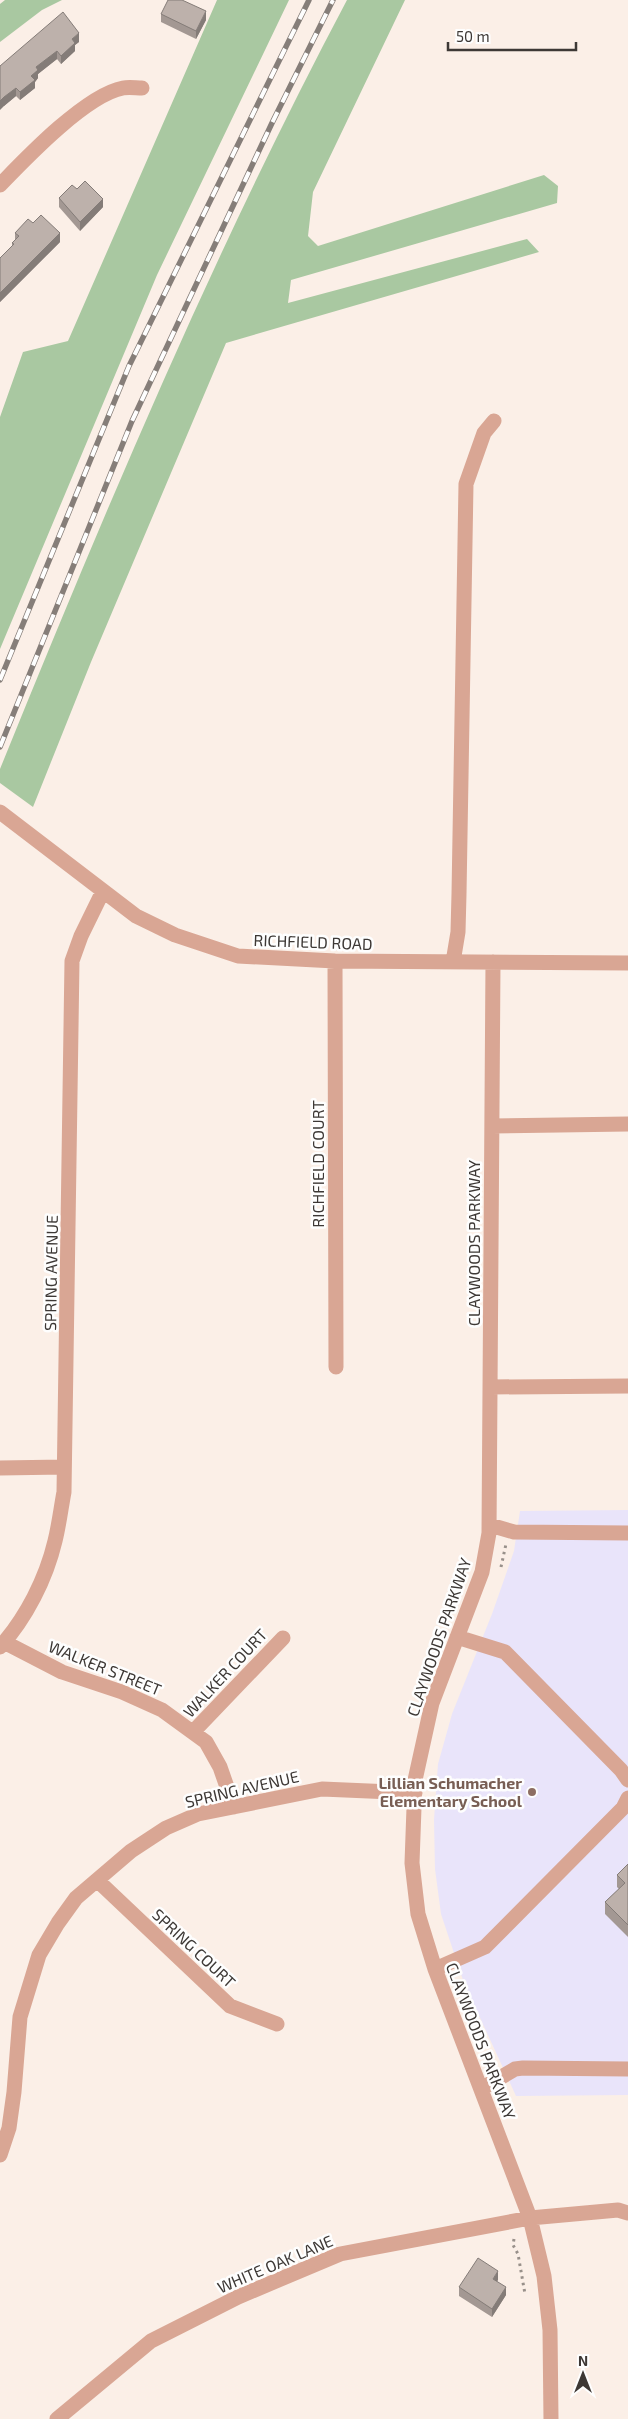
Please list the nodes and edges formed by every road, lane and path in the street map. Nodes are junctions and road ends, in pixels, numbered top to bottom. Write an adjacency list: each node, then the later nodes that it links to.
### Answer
1 (142, 88): 2 (street)
2 (0, 185)
3 (494, 422): 7 (street)
4 (0, 812): 5 (street, RICHFIELD ROAD)
5 (103, 892): 6 (street, RICHFIELD ROAD); 15 (street, SPRING AVENUE)
6 (335, 961): 7 (street, RICHFIELD ROAD); 12 (street, RICHFIELD COURT)
7 (453, 962): 8 (street, RICHFIELD ROAD)
8 (493, 962): 9 (street, RICHFIELD ROAD); 11 (street, CLAYWOODS PARKWAY)
9 (628, 963)
10 (628, 1124): 11 (street)
11 (492, 1126): 14 (street, CLAYWOODS PARKWAY)
12 (336, 1367)
13 (628, 1386): 14 (street)
14 (491, 1387): 17 (street, CLAYWOODS PARKWAY)
15 (64, 1467): 16 (street); 21 (street, SPRING AVENUE)
16 (0, 1468)
17 (490, 1525): 18 (street); 19 (street, CLAYWOODS PARKWAY)
18 (628, 1533)
19 (457, 1637): 23 (street); 24 (street, CLAYWOODS PARKWAY)
20 (283, 1638): 22 (street, WALKER COURT)
21 (2, 1644): 22 (street, WALKER STREET)
22 (193, 1732): 26 (street, WALKER STREET)
23 (628, 1780)
24 (415, 1794): 26 (street, SPRING AVENUE); 28 (street, CLAYWOODS PARKWAY)
25 (628, 1798): 28 (street)
26 (234, 1807): 27 (street, SPRING AVENUE)
27 (98, 1881): 29 (street, SPRING COURT); 32 (street, SPRING AVENUE)
28 (435, 1969): 31 (street, CLAYWOODS PARKWAY)
29 (277, 2024)
30 (628, 2069): 31 (street)
31 (480, 2089): 34 (street, CLAYWOODS PARKWAY)
32 (0, 2155)
33 (628, 2213): 34 (street, WHITE OAK LANE)
34 (530, 2218): 37 (street, WHITE OAK LANE); 38 (street, CLAYWOODS PARKWAY)
35 (514, 2239): 36 (path)
36 (525, 2294)
37 (57, 2419)
38 (551, 2419)

